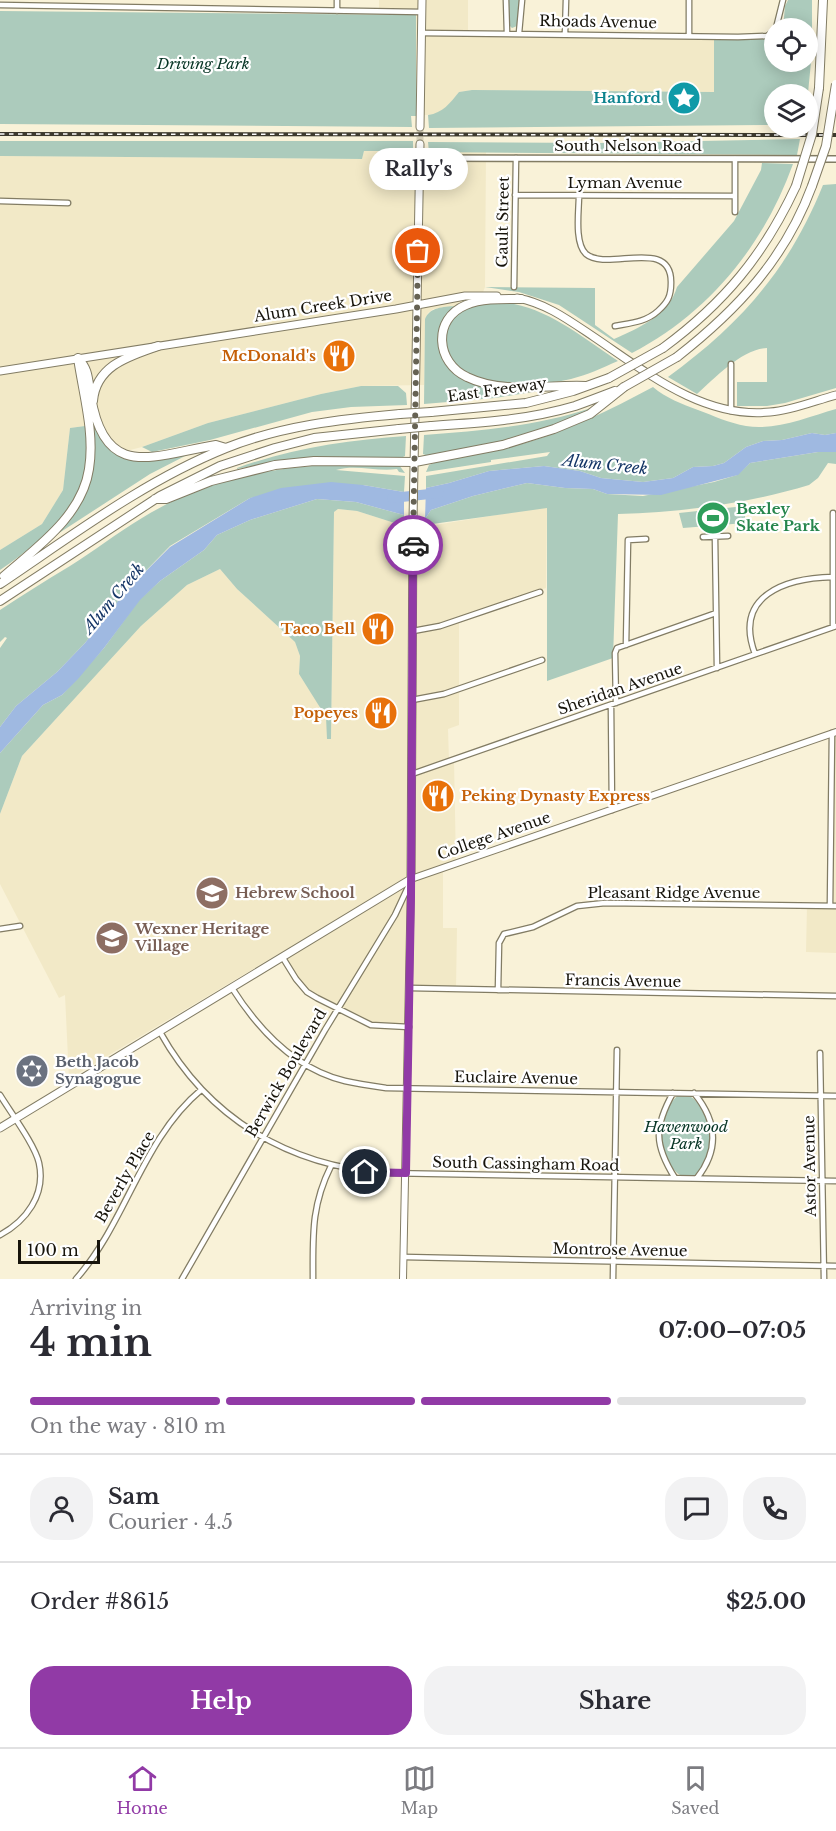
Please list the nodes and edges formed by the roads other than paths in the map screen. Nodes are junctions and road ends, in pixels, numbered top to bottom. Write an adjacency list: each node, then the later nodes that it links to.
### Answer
1 (96, 0): 14 (street)
2 (166, 0): 15 (street)
3 (254, 0): 16 (street)
4 (337, 0): 17 (street)
5 (422, 0): 18 (main road)
6 (506, 0): 21 (street)
7 (522, 0): 22 (street)
8 (566, 0): 23 (street)
9 (689, 0): 24 (street)
10 (783, 0): 19 (street)
11 (823, 0): 47 (highway, East Freeway, bridge)
12 (28, 3): 13 (street); 14 (street)
13 (0, 5)
14 (96, 7): 15 (street)
15 (166, 8): 16 (street)
16 (253, 9): 17 (street)
17 (337, 11): 18 (street)
18 (422, 12): 20 (main road)
19 (778, 18)
20 (421, 33): 21 (street, Rhoads Avenue); 27 (main road)
21 (507, 33): 22 (street, Rhoads Avenue)
22 (519, 33): 23 (street, Rhoads Avenue)
23 (565, 34): 24 (street, Rhoads Avenue)
24 (689, 36): 25 (street, Rhoads Avenue)
25 (764, 36)
26 (836, 84): 48 (highway, East Freeway, bridge)
27 (420, 127)
28 (420, 144): 29 (main road)
29 (420, 158): 30 (street, South Nelson Road); 41 (main road)
30 (516, 158): 31 (street, South Nelson Road); 33 (street, Gault Street)
31 (735, 159): 32 (street, South Nelson Road); 35 (street)
32 (836, 159)
33 (515, 195): 34 (street, Lyman Avenue); 39 (street, Gault Street)
34 (579, 195): 35 (street, Lyman Avenue); 42 (street)
35 (735, 196): 38 (street)
36 (0, 201): 37 (street)
37 (68, 203)
38 (735, 212)
39 (514, 287)
40 (521, 299): 41 (main road, Alum Creek Drive); 47 (highway); 50 (main road, Alum Creek Drive)
41 (417, 305): 43 (main road, Alum Creek Drive); 53 (main road)
42 (615, 326)
43 (158, 346): 44 (main road, Alum Creek Drive); 51 (highway)
44 (78, 358): 46 (main road, Alum Creek Drive); 51 (highway); 61 (highway)
45 (731, 364): 50 (street)
46 (0, 371)
47 (586, 387): 52 (highway, East Freeway, bridge)
48 (624, 387): 53 (highway); 54 (highway, East Freeway, bridge)
49 (836, 395): 50 (main road, Alum Creek Drive)
50 (731, 411)
51 (93, 413): 52 (highway)
52 (226, 448): 62 (highway, East Freeway)
53 (415, 462): 54 (highway); 67 (main road)
54 (155, 499): 64 (highway, East Freeway)
55 (833, 513): 60 (street)
56 (728, 536): 58 (street)
57 (703, 537): 58 (street)
58 (715, 537): 65 (street)
59 (646, 539): 68 (street)
60 (833, 577): 66 (street); 69 (street)
61 (0, 579)
62 (0, 584)
63 (540, 592): 67 (street)
64 (0, 601)
65 (716, 613): 68 (street); 71 (street)
66 (835, 626): 69 (street, Sheridan Avenue)
67 (413, 631): 72 (main road)
68 (626, 645): 73 (street)
69 (755, 654): 71 (street, Sheridan Avenue)
70 (542, 660): 72 (street)
71 (717, 668): 73 (street, Sheridan Avenue)
72 (412, 700): 75 (main road)
73 (613, 704): 75 (street, Sheridan Avenue); 76 (street)
74 (834, 732): 76 (main road, College Avenue); 78 (street)
75 (412, 774): 77 (main road)
76 (612, 810): 77 (main road, College Avenue)
77 (411, 879): 82 (main road, College Avenue); 84 (main road); 87 (street, Berwick Boulevard)
78 (830, 906): 79 (street, Pleasant Ridge Avenue); 85 (street, Pleasant Ridge Avenue)
79 (836, 906)
80 (20, 926): 81 (street)
81 (0, 929)
82 (283, 958): 83 (main road, College Avenue); 87 (street)
83 (232, 988): 89 (main road, College Avenue); 92 (street, Euclaire Avenue)
84 (410, 988): 85 (street, Francis Avenue); 88 (main road)
85 (498, 990): 86 (street, Francis Avenue)
86 (836, 996)
87 (337, 1009): 88 (street); 92 (street, Berwick Boulevard)
88 (409, 1027): 93 (main road)
89 (160, 1032): 94 (street, South Cassingham Road); 101 (main road, College Avenue)
90 (617, 1050): 95 (street)
91 (820, 1053): 99 (street, Astor Avenue)
92 (305, 1064): 93 (street, Euclaire Avenue); 103 (street, Berwick Boulevard)
93 (407, 1089): 95 (street, Euclaire Avenue); 105 (main road)
94 (201, 1090): 103 (street, South Cassingham Road); 116 (street, Beverly Place)
95 (616, 1092): 96 (street, Euclaire Avenue); 106 (street)
96 (673, 1093): 97 (street, Euclaire Avenue); 107 (street)
97 (694, 1093): 99 (street, Euclaire Avenue); 108 (street)
98 (0, 1095): 101 (street)
99 (821, 1096): 100 (street, Euclaire Avenue); 109 (street, Astor Avenue)
100 (836, 1096)
101 (15, 1119): 102 (main road, College Avenue); 111 (street)
102 (0, 1128)
103 (262, 1138): 104 (street, South Cassingham Road); 117 (street, Berwick Boulevard)
104 (331, 1166): 105 (street, South Cassingham Road); 118 (street)
105 (406, 1173): 106 (street, South Cassingham Road); 112 (main road)
106 (615, 1178): 107 (street, South Cassingham Road); 113 (street)
107 (675, 1178): 108 (street, South Cassingham Road)
108 (697, 1178): 109 (street, South Cassingham Road)
109 (822, 1181): 110 (street, South Cassingham Road); 114 (street, Astor Avenue)
110 (836, 1181)
111 (0, 1235)
112 (404, 1257): 113 (street, Montrose Avenue); 119 (main road)
113 (613, 1262): 114 (street, Montrose Avenue); 120 (street)
114 (824, 1266): 115 (street, Montrose Avenue); 121 (street, Astor Avenue)
115 (836, 1266)
116 (76, 1279)
117 (182, 1279)
118 (313, 1279)
119 (404, 1279)
120 (613, 1279)
121 (824, 1279)

